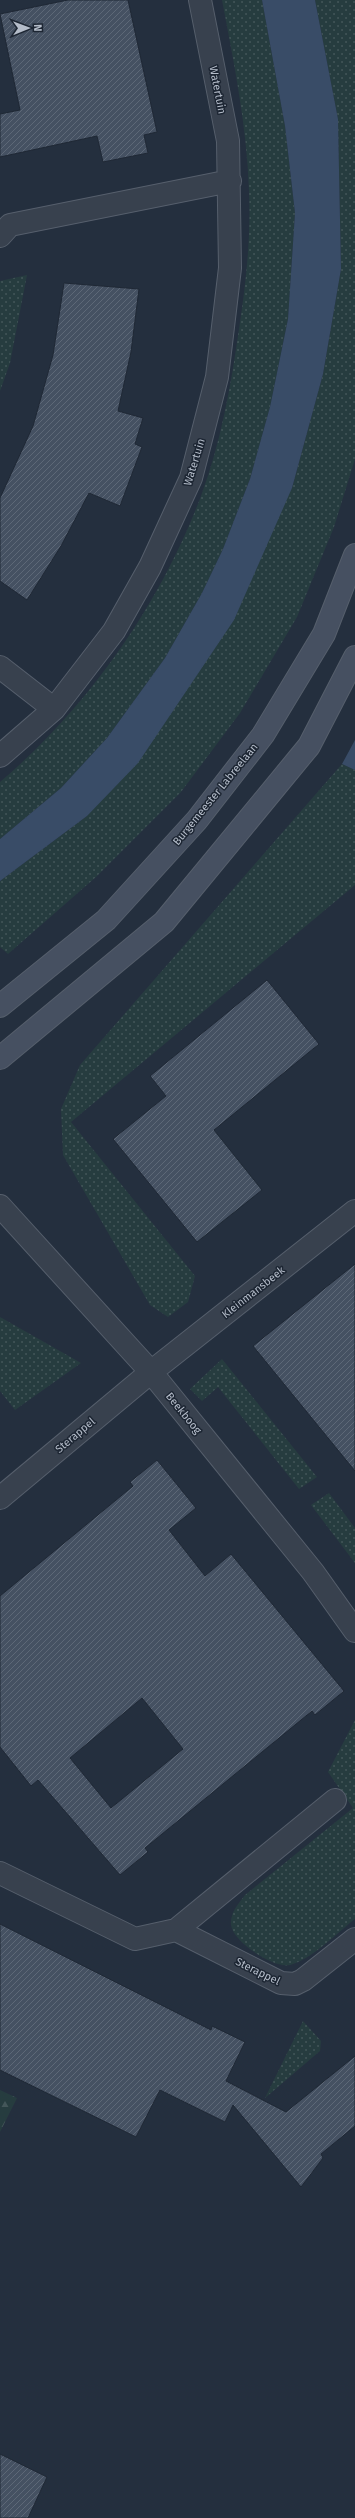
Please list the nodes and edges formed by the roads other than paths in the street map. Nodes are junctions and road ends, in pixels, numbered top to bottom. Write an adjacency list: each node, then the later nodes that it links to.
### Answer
1 (200, 0): 2 (street, Watertuin)
2 (230, 181): 3 (street); 7 (street, Watertuin)
3 (0, 236)
4 (355, 555): 9 (street, Burgemeester Labreelaan)
5 (355, 657): 10 (street)
6 (0, 667): 7 (street)
7 (54, 708): 8 (street, Watertuin)
8 (0, 756)
9 (0, 1006)
10 (0, 1058)
11 (0, 1206): 13 (street, Beekboog)
12 (355, 1211): 13 (street, Kleinmansbeek)
13 (151, 1372): 14 (street, Sterappel); 15 (street, Beekboog)
14 (0, 1498)
15 (355, 1631)
16 (335, 1800): 18 (street)
17 (0, 1873): 18 (street)
18 (176, 1930): 19 (street, Sterappel)
19 (355, 1939)

